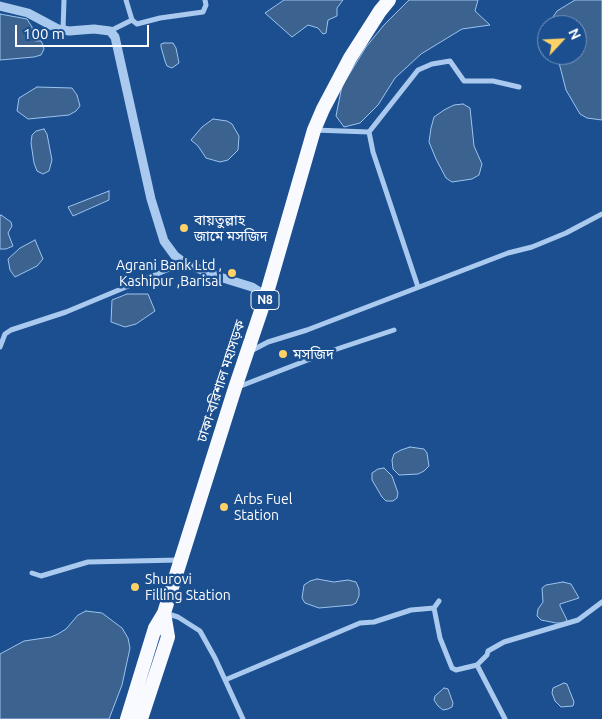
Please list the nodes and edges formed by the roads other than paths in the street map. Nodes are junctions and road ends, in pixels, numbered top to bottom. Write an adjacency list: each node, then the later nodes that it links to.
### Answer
1 (64, 0): 7 (street)
2 (126, 0): 6 (street)
3 (205, 0): 6 (street)
4 (389, 0): 10 (highway, ঢাকা-বরিশাল মহাসড়ক / N8)
5 (0, 6): 7 (street)
6 (132, 20): 8 (street)
7 (63, 30): 8 (street)
8 (110, 31): 13 (street)
9 (519, 87): 11 (street)
10 (314, 130): 11 (street); 15 (highway, ঢাকা-বরিশাল মহাসড়ক / N8)
11 (369, 132): 14 (street)
12 (602, 214): 14 (street)
13 (182, 261): 15 (street); 17 (street)
14 (418, 287): 18 (street)
15 (266, 296): 18 (highway, ঢাকা-বরিশাল মহাসড়ক / N8)
16 (394, 330): 19 (street)
17 (0, 347)
18 (247, 354): 19 (highway, ঢাকা-বরিশাল মহাসড়ক / N8)
19 (235, 388): 20 (highway, ঢাকা-বরিশাল মহাসড়ক / N8)
20 (180, 560): 21 (street); 25 (highway, ঢাকা-বরিশাল মহাসড়ক / N8)
21 (32, 574)
22 (439, 600): 24 (street)
23 (602, 602): 26 (street)
24 (434, 608): 26 (street); 27 (street)
25 (164, 613): 27 (street); 28 (highway, ঢাকা-বরিশাল মহাসড়ক / N8); 29 (highway, ঢাকা-বরিশাল মহাসড়ক / N8)
26 (477, 666): 31 (street)
27 (225, 680): 30 (street)
28 (126, 719)
29 (141, 719)
30 (243, 719)
31 (505, 719)

